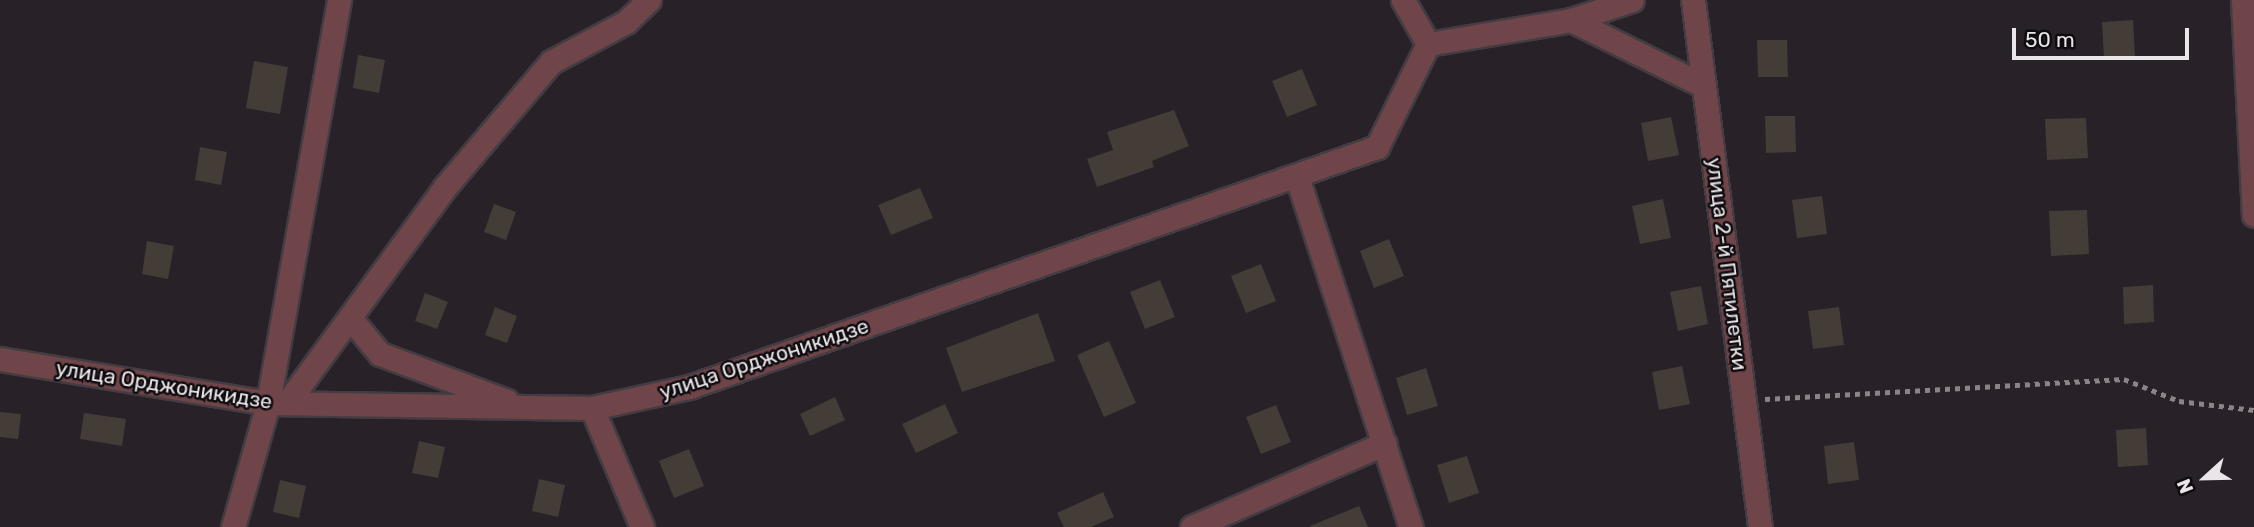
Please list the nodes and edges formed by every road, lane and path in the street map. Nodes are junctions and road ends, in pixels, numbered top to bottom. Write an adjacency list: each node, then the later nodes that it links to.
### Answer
1 (339, 0): 16 (street)
2 (649, 0): 13 (street)
3 (1403, 0): 8 (street)
4 (1632, 0): 7 (street)
5 (1693, 0): 9 (street, улица 2-й Пятилетки)
6 (2242, 0): 10 (street)
7 (1571, 19): 8 (street); 9 (street)
8 (1428, 44): 11 (street, улица Орджоникидзе)
9 (1704, 86): 15 (street, улица 2-й Пятилетки)
10 (2252, 150): 12 (street)
11 (1297, 177): 18 (street, улица Орджоникидзе); 20 (street)
12 (2254, 215)
13 (350, 317): 16 (street); 17 (street)
14 (0, 359): 16 (street, улица Орджоникидзе)
15 (1744, 400): 19 (path); 25 (street, улица 2-й Пятилетки)
16 (278, 403): 17 (street, улица Орджоникидзе); 21 (street)
17 (523, 407): 18 (street, улица Орджоникидзе)
18 (592, 408): 22 (street)
19 (2254, 410)
20 (1385, 443): 23 (street); 24 (street)
21 (233, 527)
22 (642, 527)
23 (1192, 527)
24 (1411, 527)
25 (1760, 527)

